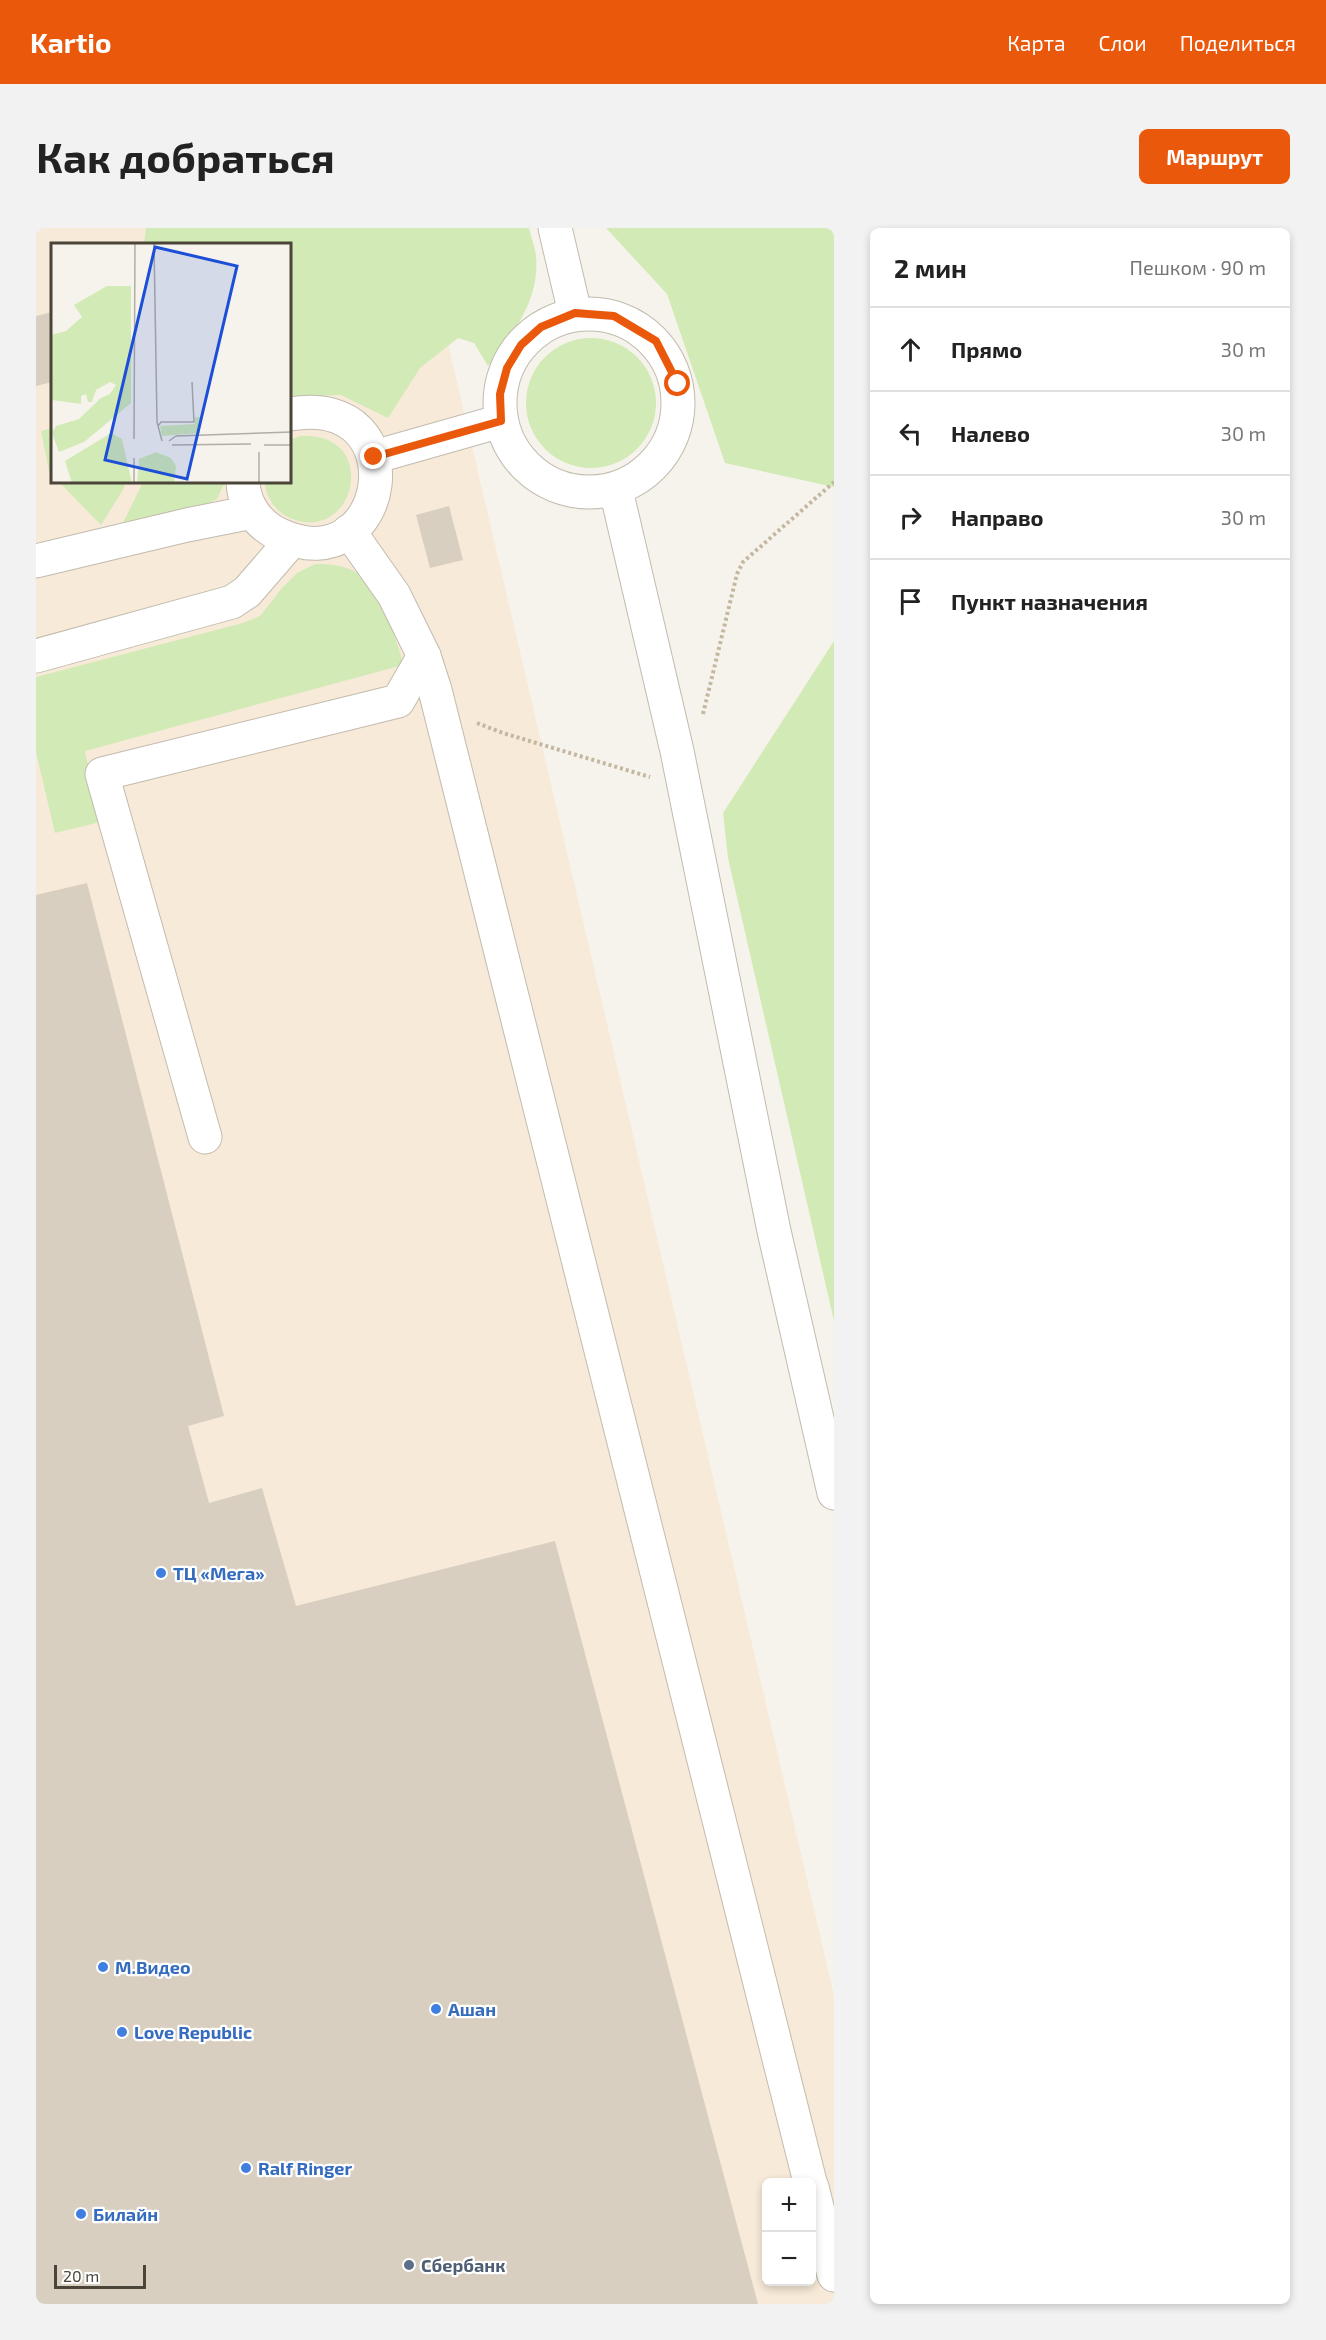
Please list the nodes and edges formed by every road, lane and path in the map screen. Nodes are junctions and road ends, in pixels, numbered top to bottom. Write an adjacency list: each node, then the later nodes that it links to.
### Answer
1 (555, 228): 2 (street)
2 (575, 313): 4 (street); 8 (street)
3 (291, 414): 5 (street)
4 (501, 421): 5 (street); 8 (street)
5 (374, 457): 10 (street)
6 (834, 482): 16 (path)
7 (243, 483): 9 (street)
8 (616, 490): 19 (street)
9 (252, 512): 11 (street); 12 (street)
10 (349, 531): 11 (street); 14 (street)
11 (292, 540): 13 (street)
12 (36, 561)
13 (36, 656)
14 (424, 656): 15 (street); 18 (street)
15 (440, 709): 17 (path); 20 (street)
16 (704, 724)
17 (651, 777)
18 (205, 1137)
19 (834, 1493)
20 (809, 2178)
21 (816, 2205): 22 (street)
22 (834, 2275)

